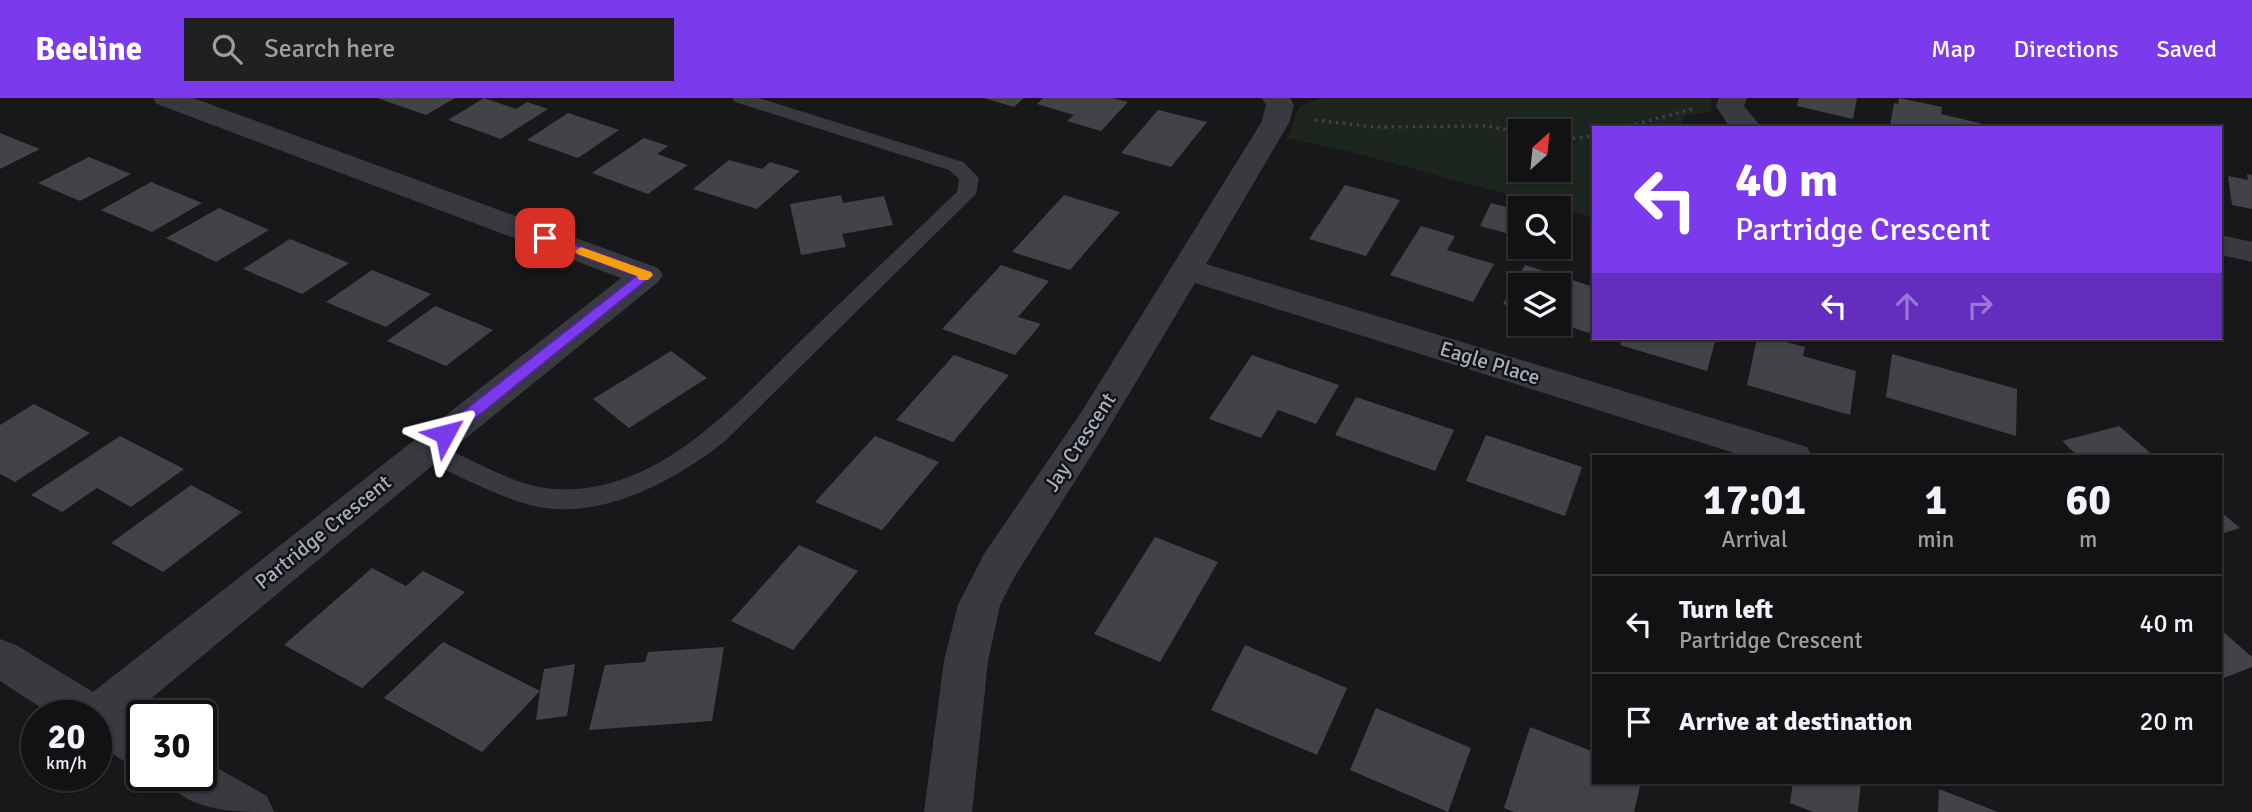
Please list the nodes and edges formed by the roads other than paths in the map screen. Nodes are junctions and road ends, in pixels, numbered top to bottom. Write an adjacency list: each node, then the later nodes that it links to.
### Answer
1 (167, 98): 9 (street, Partridge Crescent)
2 (741, 98): 9 (lane)
3 (1276, 98): 8 (street, Jay Crescent)
4 (1733, 98): 5 (street)
5 (1746, 126)
6 (2222, 245): 7 (street)
7 (2252, 252)
8 (1187, 269): 10 (street, Eagle Place); 16 (street, Jay Crescent)
9 (425, 450): 13 (street, Partridge Crescent)
10 (1787, 455)
11 (0, 659): 12 (street)
12 (67, 700)
13 (112, 703)
14 (214, 791): 15 (street)
15 (250, 812)
16 (948, 812)

